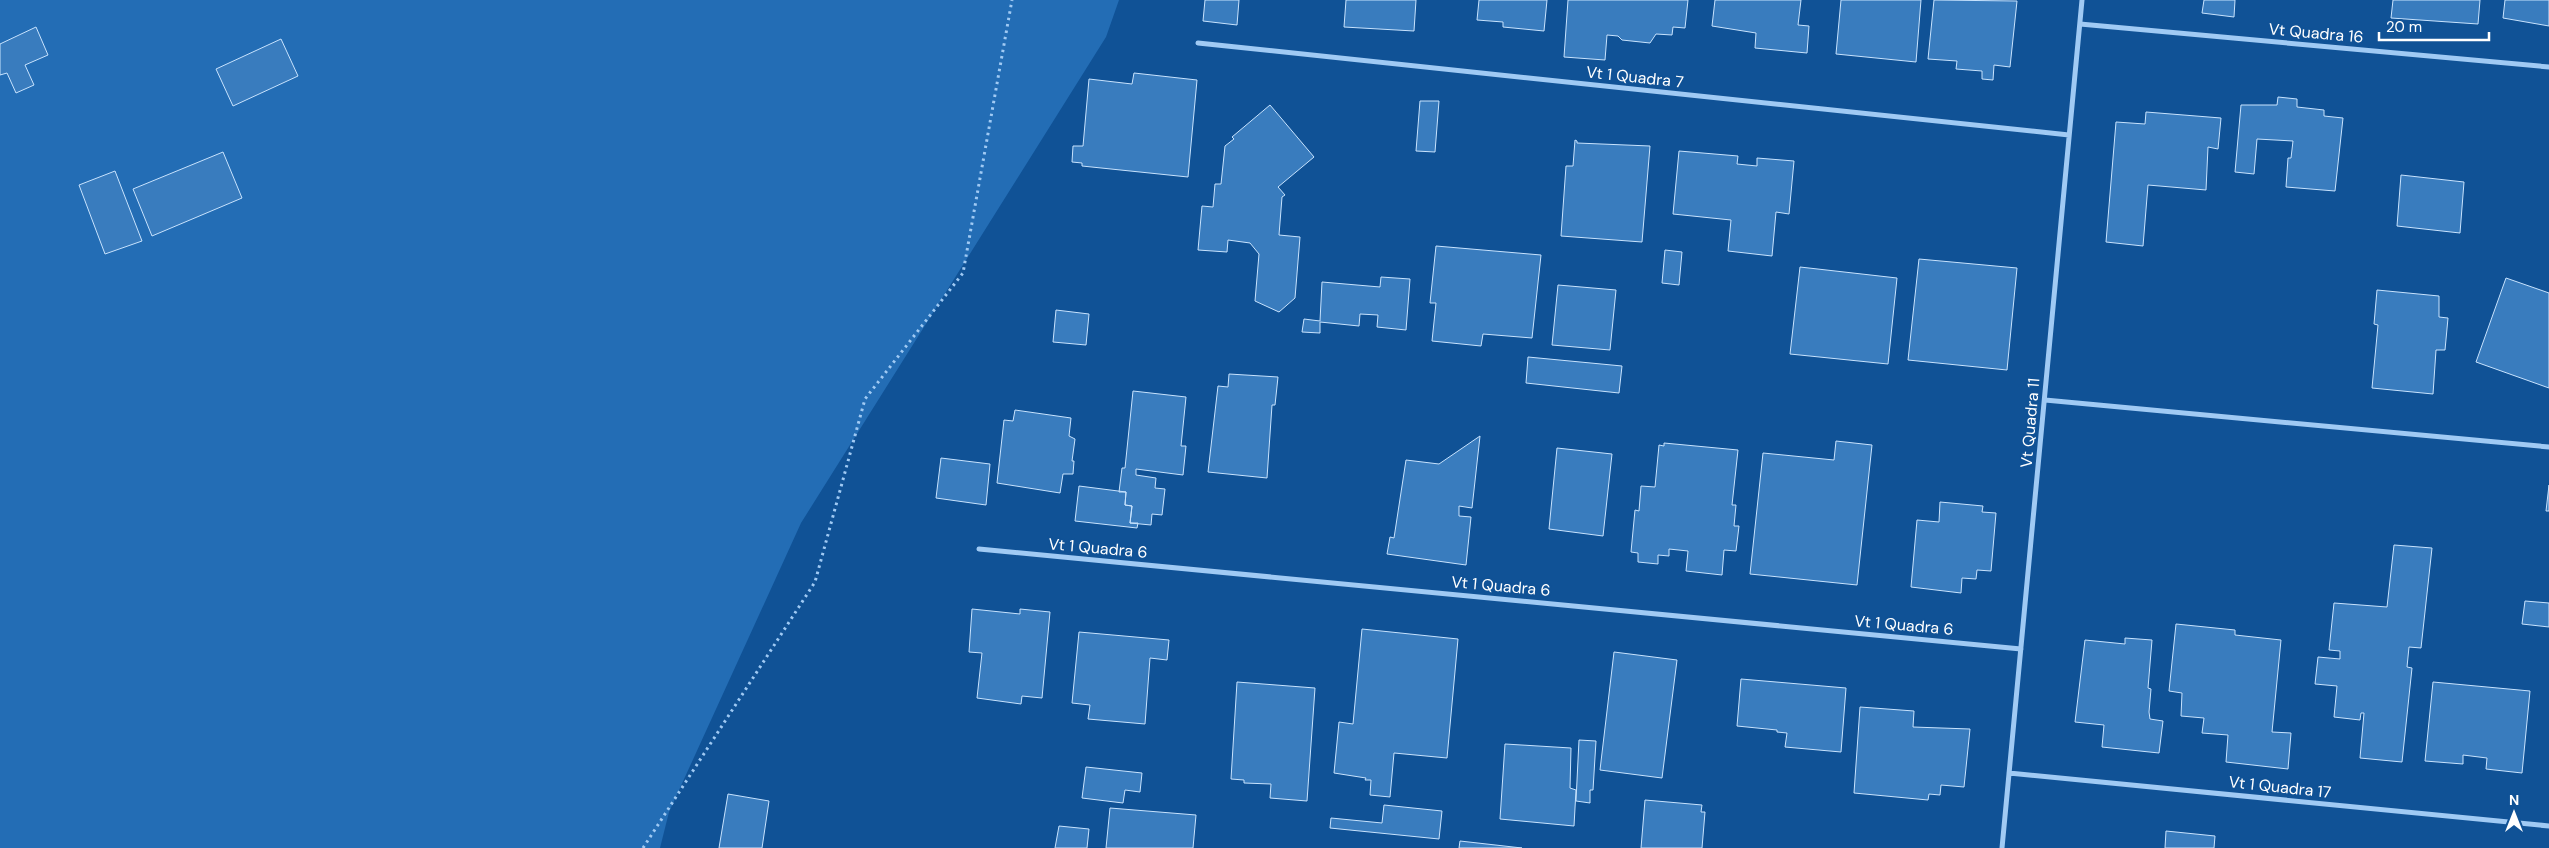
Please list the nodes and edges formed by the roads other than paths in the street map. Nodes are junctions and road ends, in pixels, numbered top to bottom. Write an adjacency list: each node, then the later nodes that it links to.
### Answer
1 (2082, 0): 2 (street, Vt Quadra 11)
2 (2080, 24): 4 (street, Vt Quadra 16); 5 (street, Vt Quadra 11)
3 (1198, 43): 5 (street, Vt 1 Quadra 7)
4 (2549, 67)
5 (2069, 135): 6 (street, Vt Quadra 11)
6 (2044, 400): 7 (street); 9 (street, Vt Quadra 11)
7 (2549, 447)
8 (979, 549): 9 (street, Vt 1 Quadra 6)
9 (2021, 649): 10 (street, Vt Quadra 11)
10 (2009, 773): 11 (street, Vt 1 Quadra 17); 12 (street, Vt Quadra 11)
11 (2549, 826)
12 (2002, 848)

